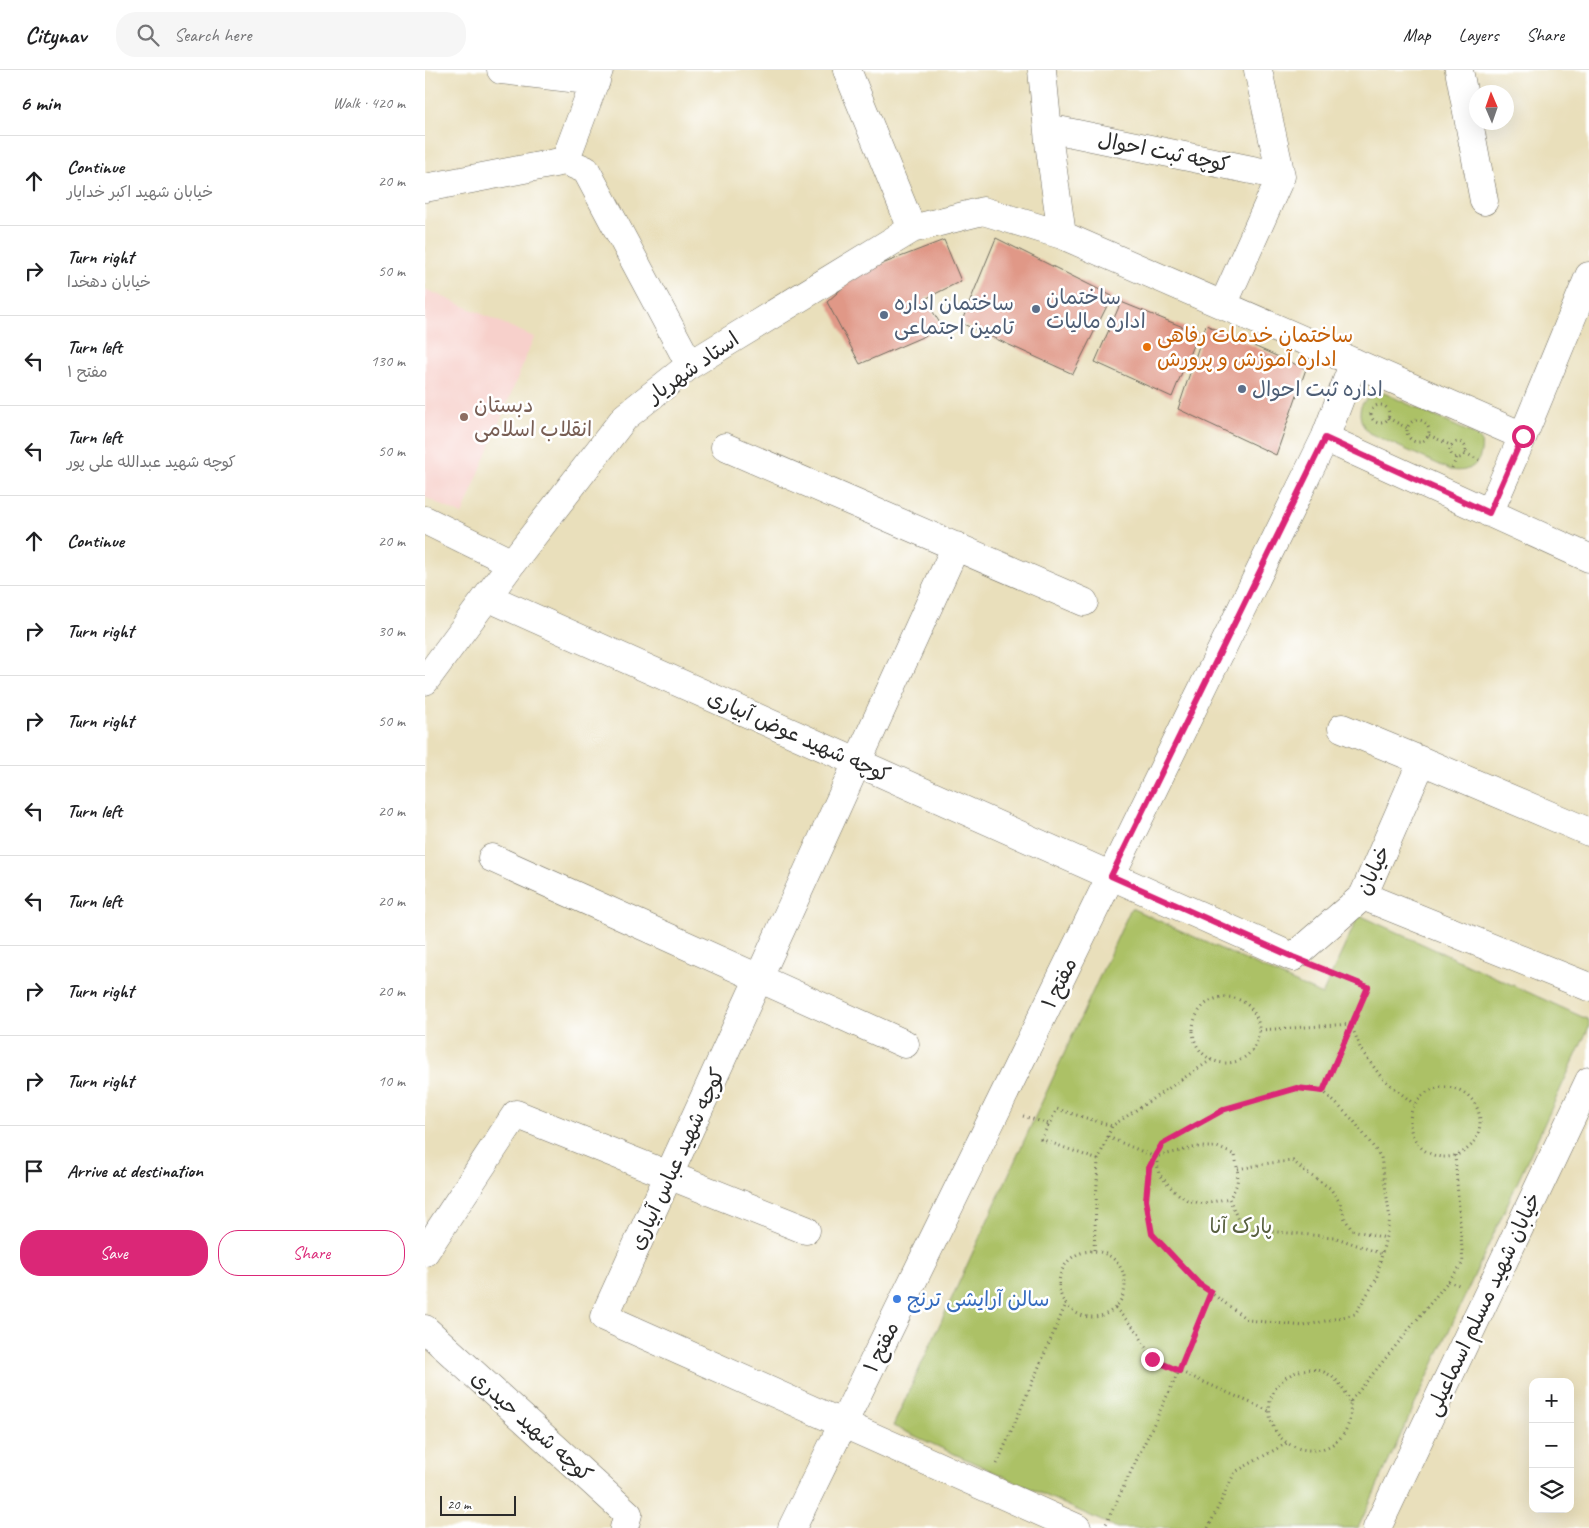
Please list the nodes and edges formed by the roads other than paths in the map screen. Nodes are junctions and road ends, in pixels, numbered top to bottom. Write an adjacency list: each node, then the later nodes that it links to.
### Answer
1 (501, 70): 6 (street)
2 (847, 70): 12 (street)
3 (1043, 70): 7 (street)
4 (1258, 70): 9 (street)
5 (1459, 70): 11 (street)
6 (598, 75): 8 (street)
7 (1047, 128): 9 (street, کوچه ثبت احوال); 13 (street)
8 (565, 161): 10 (street); 17 (street)
9 (1281, 176): 15 (street)
10 (425, 188)
11 (1484, 201)
12 (912, 229): 13 (street, استاد شهریار); 17 (street, استاد شهریار)
13 (1063, 235): 15 (street, استاد شهریار)
14 (1589, 276): 18 (street)
15 (1223, 305): 16 (street, استاد شهریار)
16 (1354, 362): 18 (street, استاد شهریار); 19 (street, مفتح ۱)
17 (690, 365): 25 (street, استاد شهریار)
18 (1523, 436): 21 (street)
19 (1325, 438): 21 (street); 34 (street, مفتح ۱)
20 (725, 446): 23 (street)
21 (1489, 513): 24 (street)
22 (425, 520): 25 (street)
23 (956, 546): 27 (street); 31 (street, کوچه شهید عباس آبیاری)
24 (1589, 558)
25 (512, 563): 26 (street, استاد شهریار)
26 (487, 597): 28 (street, استاد شهریار); 31 (street, کوچه شهید عوض آبیاری)
27 (1085, 602)
28 (425, 681)
29 (1342, 728): 30 (street)
30 (1422, 761): 32 (street); 35 (street, خیابان)
31 (858, 763): 34 (street, کوچه شهید عوض آبیاری); 37 (street, کوچه شهید عباس آبیاری)
32 (1589, 832)
33 (492, 858): 37 (street)
34 (1111, 876): 36 (street, کوچه شهید عوض آبیاری); 45 (street, مفتح ۱)
35 (1363, 896): 36 (street, خیابان); 38 (street)
36 (1293, 957)
37 (759, 978): 39 (street); 41 (street, کوچه شهید عباس آبیاری)
38 (1589, 987)
39 (905, 1044)
40 (1589, 1081): 49 (street, خیابان شهید مسلم اسماعیلی)
41 (669, 1175): 42 (street); 43 (street); 45 (street, کوچه شهید عباس آبیاری)
42 (806, 1230)
43 (425, 1252)
44 (425, 1329): 46 (street, کوچه شهید حیدری)
45 (843, 1424): 47 (street, مفتح ۱); 48 (street)
46 (624, 1528)
47 (793, 1528)
48 (1077, 1528)
49 (1377, 1528)

